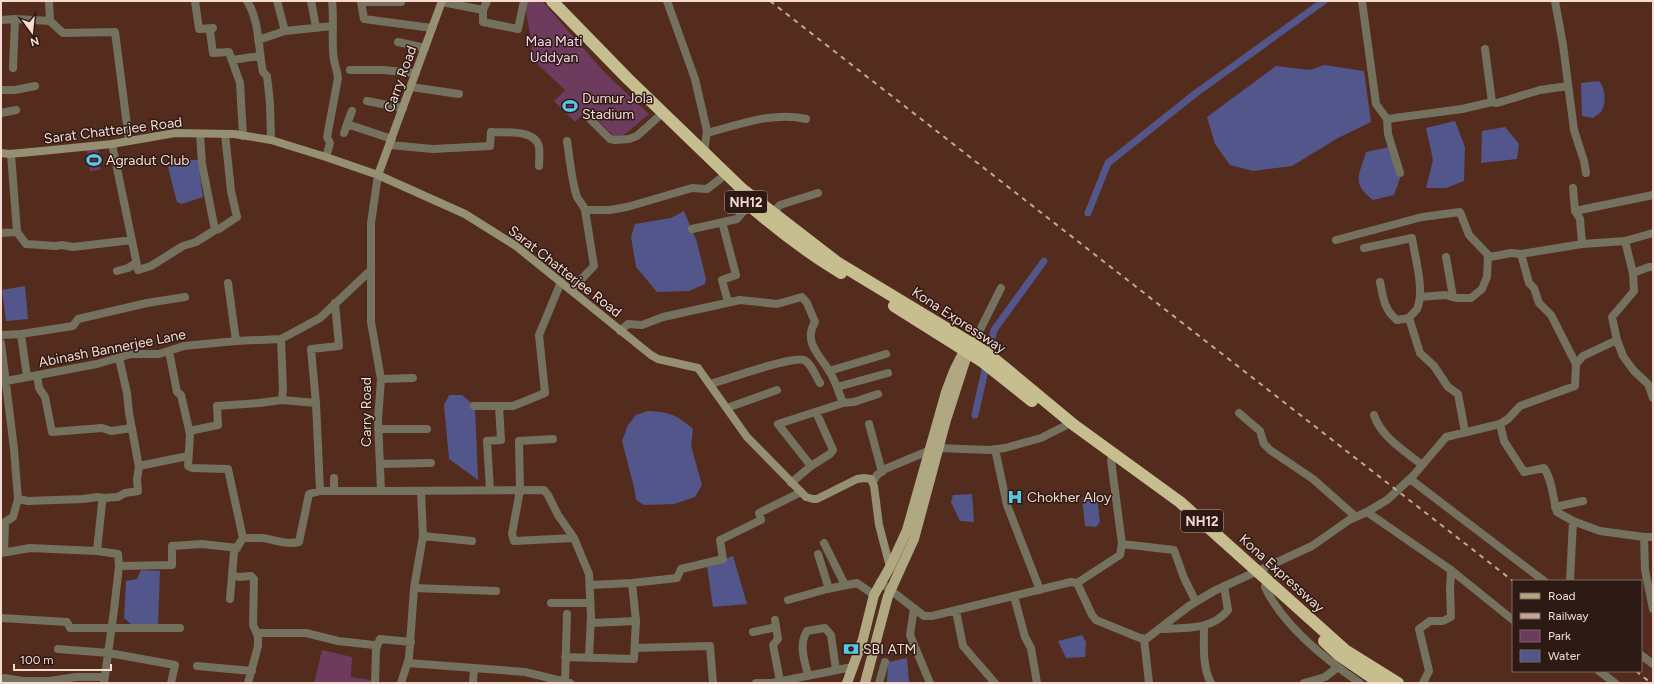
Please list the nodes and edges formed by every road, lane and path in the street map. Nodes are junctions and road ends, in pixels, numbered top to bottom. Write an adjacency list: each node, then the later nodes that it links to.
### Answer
1 (49, 1): 20 (street)
2 (195, 1): 30 (street)
3 (247, 1): 25 (street)
4 (277, 1): 24 (street)
5 (311, 1): 22 (street)
6 (332, 1): 21 (street)
7 (442, 1): 17 (street); 23 (main road, Carry Road)
8 (487, 1): 17 (street)
9 (524, 1): 17 (street)
10 (543, 1): 46 (highway, Kona Expressway / NH12)
11 (552, 1): 60 (highway, Kona Expressway / NH12)
12 (667, 1): 51 (street)
13 (1362, 1): 48 (street)
14 (1555, 1): 35 (street)
15 (361, 2): 16 (street); 23 (street)
16 (401, 2)
17 (483, 10)
18 (15, 19): 19 (street); 20 (street); 31 (street)
19 (1, 20)
20 (50, 21): 56 (street)
21 (334, 26): 22 (street); 63 (street)
22 (316, 27): 24 (street)
23 (432, 28): 27 (main road, Carry Road)
24 (285, 32): 25 (street)
25 (258, 40): 29 (street)
26 (398, 42): 27 (street)
27 (425, 48): 33 (main road, Carry Road)
28 (1485, 49): 40 (street)
29 (260, 56): 30 (street); 55 (street)
30 (232, 60): 54 (street)
31 (13, 68)
32 (350, 70): 33 (street)
33 (416, 73): 36 (main road, Carry Road)
34 (35, 86): 37 (street)
35 (1568, 86): 40 (street); 66 (street)
36 (411, 87): 38 (street); 41 (main road, Carry Road)
37 (1, 90)
38 (459, 94)
39 (367, 101): 41 (street)
40 (1492, 102): 48 (street)
41 (403, 108): 58 (main road, Carry Road)
42 (16, 110): 44 (street)
43 (352, 111): 49 (street)
44 (1, 113)
45 (589, 118): 46 (street)
46 (657, 118): 68 (highway, Kona Expressway / NH12)
47 (806, 119): 51 (street)
48 (1387, 119): 65 (street)
49 (348, 124): 50 (street); 58 (street)
50 (344, 133)
51 (707, 133): 60 (street)
52 (200, 134): 53 (main road, Sarat Chatterjee Road); 56 (main road, Sarat Chatterjee Road); 78 (street)
53 (225, 134): 54 (main road, Sarat Chatterjee Road); 78 (street)
54 (243, 136): 55 (main road, Sarat Chatterjee Road)
55 (270, 140): 63 (main road, Sarat Chatterjee Road)
56 (130, 141): 59 (main road, Sarat Chatterjee Road)
57 (567, 141): 73 (street)
58 (391, 142): 64 (street); 67 (main road, Carry Road)
59 (112, 144): 62 (main road, Sarat Chatterjee Road); 82 (street)
60 (704, 152): 75 (highway, Kona Expressway / NH12)
61 (1, 153): 62 (main road, Sarat Chatterjee Road)
62 (11, 154): 79 (street)
63 (326, 157): 67 (main road, Sarat Chatterjee Road)
64 (539, 166)
65 (1400, 173)
66 (1586, 173)
67 (378, 175): 92 (street, Carry Road); 95 (main road, Sarat Chatterjee Road)
68 (720, 179): 72 (highway, Kona Expressway / NH12); 73 (street)
69 (1573, 188): 74 (street)
70 (818, 193): 75 (street)
71 (1653, 195): 74 (street)
72 (749, 205): 76 (street); 113 (highway, Kona Expressway / NH12)
73 (585, 210): 99 (street)
74 (1575, 211): 85 (street)
75 (773, 213): 113 (highway, Kona Expressway / NH12)
76 (722, 222): 77 (street); 103 (street)
77 (692, 229)
78 (215, 230): 90 (street)
79 (18, 232): 80 (street); 82 (street)
80 (1, 233)
81 (1653, 233): 84 (street)
82 (132, 240): 90 (street)
83 (1336, 240): 88 (street)
84 (1625, 241): 85 (street); 94 (street)
85 (1582, 244): 87 (street)
86 (1364, 248): 101 (street)
87 (1521, 254): 88 (street); 117 (street)
88 (1488, 255): 102 (street)
89 (1446, 257): 102 (street)
90 (136, 263): 93 (street)
91 (1653, 267): 94 (street)
92 (371, 270): 104 (street, Abinash Bannerjee Lane); 124 (street, Carry Road)
93 (116, 271)
94 (1632, 273): 111 (street)
95 (561, 282): 99 (main road, Sarat Chatterjee Road); 136 (street)
96 (1380, 282): 105 (street)
97 (228, 283): 110 (street)
98 (1001, 288): 113 (street)
99 (571, 290): 106 (main road, Sarat Chatterjee Road)
100 (185, 297): 107 (street)
101 (1420, 297): 102 (street); 105 (street)
102 (1453, 297)
103 (728, 302): 106 (street); 119 (street)
104 (336, 303): 109 (street, Abinash Bannerjee Lane); 133 (street)
105 (1409, 318): 148 (street)
106 (620, 331): 127 (main road, Sarat Chatterjee Road)
107 (21, 334): 108 (street); 122 (street)
108 (1, 335)
109 (282, 339): 110 (street, Abinash Bannerjee Lane); 132 (street)
110 (236, 340): 114 (street, Abinash Bannerjee Lane)
111 (1617, 340): 117 (street); 131 (street)
112 (1, 343): 125 (street)
113 (970, 346): 118 (highway, Kona Expressway / NH12); 150 (main road); 152 (main road)
114 (169, 351): 116 (street, Abinash Bannerjee Lane); 147 (street)
115 (886, 354): 119 (street)
116 (119, 358): 121 (street, Abinash Bannerjee Lane); 144 (street)
117 (1576, 364): 142 (street)
118 (1000, 369): 143 (highway, Kona Expressway / NH12); 194 (highway, Kona Expressway / NH12)
119 (829, 371): 128 (street)
120 (888, 373): 128 (street)
121 (37, 375): 122 (street, Abinash Bannerjee Lane); 144 (street)
122 (27, 377): 125 (street, Abinash Bannerjee Lane)
123 (413, 378): 124 (street)
124 (381, 379): 145 (street, Carry Road)
125 (3, 381): 173 (street)
126 (820, 383): 127 (street)
127 (711, 384): 137 (main road, Sarat Chatterjee Road)
128 (837, 387): 134 (street)
129 (777, 390): 137 (street)
130 (878, 394): 134 (street)
131 (1653, 398)
132 (282, 400): 133 (street); 147 (street)
133 (316, 403): 167 (street)
134 (843, 403): 138 (street)
135 (474, 406): 136 (street)
136 (499, 406): 165 (street)
137 (727, 408): 164 (main road, Sarat Chatterjee Road)
138 (816, 412): 158 (street); 158 (street)
139 (1239, 413): 177 (street)
140 (1374, 415): 159 (street)
141 (869, 424): 160 (street)
142 (1500, 424): 148 (street); 175 (street)
143 (1065, 426): 151 (street); 154 (highway, Kona Expressway / NH12)
144 (132, 428): 157 (street)
145 (378, 429): 146 (street); 156 (street, Carry Road)
146 (428, 429)
147 (189, 431): 153 (street)
148 (1465, 432): 159 (street)
149 (553, 439): 166 (street)
150 (939, 448): 151 (street); 152 (street); 207 (main road)
151 (995, 449): 208 (street)
152 (928, 451): 160 (street); 192 (main road)
153 (188, 456): 157 (street); 182 (street)
154 (1111, 460): 186 (street); 194 (highway, Kona Expressway / NH12)
155 (431, 463): 156 (street)
156 (380, 464): 169 (street, Carry Road)
157 (139, 466): 172 (street)
158 (811, 466): 164 (street)
159 (1422, 466): 162 (street)
160 (882, 472): 163 (street)
161 (334, 478): 168 (street)
162 (1410, 479): 176 (street); 196 (street)
163 (873, 482): 171 (main road, Sarat Chatterjee Road); 192 (main road)
164 (791, 483): 171 (main road, Sarat Chatterjee Road)
165 (490, 490): 166 (street); 170 (street)
166 (520, 490): 183 (street); 183 (street)
167 (320, 491): 168 (street); 182 (street)
168 (334, 491): 169 (street)
169 (381, 491): 170 (street)
170 (421, 491): 179 (street)
171 (800, 492): 199 (street)
172 (104, 498): 173 (street); 188 (street)
173 (18, 499): 189 (street)
174 (1583, 501): 175 (street)
175 (1555, 507): 178 (street)
176 (1367, 512): 177 (street); 193 (street)
177 (1356, 517): 194 (street)
178 (1573, 521): 180 (street); 197 (street)
179 (423, 536): 184 (street); 204 (street)
180 (1644, 537): 181 (street); 218 (street)
181 (1653, 537)
182 (243, 538): 187 (street)
183 (574, 538): 201 (street)
184 (472, 541)
185 (824, 543): 202 (street)
186 (1122, 544): 200 (street); 214 (street)
187 (237, 548): 191 (street); 195 (street)
188 (97, 551): 189 (street); 191 (street)
189 (3, 553)
190 (818, 554): 205 (street)
191 (119, 566): 227 (street)
192 (890, 567): 198 (main road)
193 (1451, 570): 222 (street); 275 (street)
194 (1254, 573): 203 (street); 206 (highway, Kona Expressway / NH12); 274 (highway, Kona Expressway / NH12)
195 (232, 575): 212 (street); 230 (street)
196 (1543, 580)
197 (1570, 580)
198 (880, 582): 207 (street); 210 (main road)
199 (632, 583): 201 (street); 223 (street)
200 (1077, 583): 208 (street); 231 (street)
201 (590, 585): 216 (street)
202 (845, 585): 205 (street); 210 (street)
203 (1224, 586): 214 (street); 225 (street)
204 (414, 588): 209 (street); 232 (street)
205 (829, 588): 213 (street)
206 (1265, 588): 245 (street); 273 (highway, Kona Expressway / NH12)
207 (891, 590): 217 (street); 264 (main road)
208 (1040, 590): 211 (street)
209 (496, 591)
210 (874, 595): 244 (main road)
211 (1014, 596): 219 (street); 268 (street)
212 (230, 599)
213 (788, 600)
214 (1196, 602): 228 (street)
215 (551, 603): 216 (street)
216 (590, 603): 224 (street)
217 (914, 608): 219 (street); 266 (street)
218 (1653, 609)
219 (956, 611): 267 (street)
220 (567, 614): 238 (street)
221 (1, 618): 227 (street)
222 (1512, 619)
223 (636, 621): 224 (street); 233 (street)
224 (591, 622): 239 (street)
225 (1204, 626): 228 (street); 270 (street)
226 (180, 628): 227 (street)
227 (112, 629): 236 (street)
228 (1159, 629): 231 (street)
229 (753, 632): 254 (street)
230 (256, 633): 235 (street); 248 (street)
231 (1144, 639): 269 (street)
232 (411, 642): 235 (street); 241 (street)
233 (634, 648): 239 (street); 261 (street)
234 (58, 649): 236 (street)
235 (376, 649): 258 (street)
236 (109, 653): 252 (street); 256 (street)
237 (1642, 656): 242 (street)
238 (566, 657): 239 (street); 255 (street)
239 (589, 658)
240 (885, 662): 265 (street)
241 (408, 663): 246 (street); 259 (street)
242 (1653, 664)
243 (197, 666): 248 (street)
244 (852, 667): 247 (street); 263 (main road)
245 (1338, 667): 253 (street); 271 (street)
246 (474, 668): 255 (street); 260 (street)
247 (836, 670): 250 (street); 250 (street)
248 (252, 671): 257 (street)
249 (1600, 672): 276 (street)
250 (808, 676): 254 (street)
251 (1, 680): 252 (street)
252 (104, 680)
253 (1351, 680): 272 (street)
254 (780, 681): 262 (street)
255 (567, 682)
256 (171, 683)
257 (248, 683)
258 (375, 683)
259 (401, 683)
260 (473, 683)
261 (713, 683)
262 (756, 683)
263 (847, 683)
264 (865, 683)
265 (879, 683)
266 (930, 683)
267 (995, 683)
268 (1037, 683)
269 (1149, 683)
270 (1211, 683)
271 (1304, 683)
272 (1360, 683)
273 (1380, 683)
274 (1398, 683)
275 (1423, 683)
276 (1615, 683)

